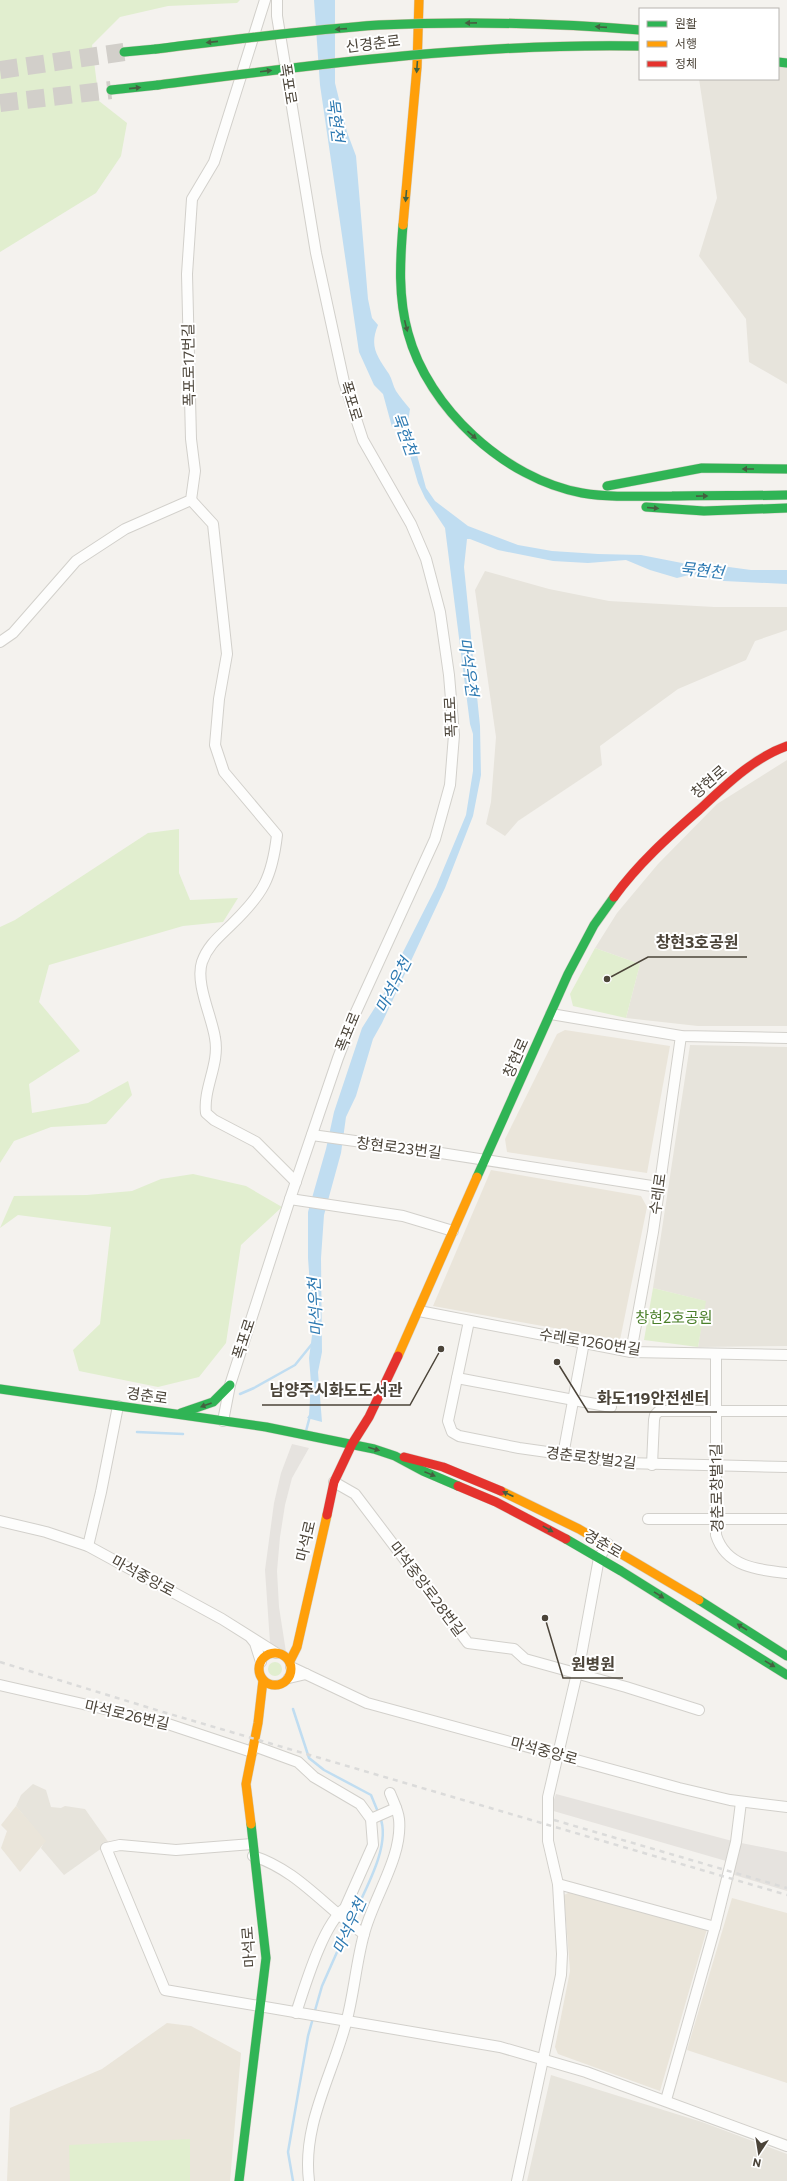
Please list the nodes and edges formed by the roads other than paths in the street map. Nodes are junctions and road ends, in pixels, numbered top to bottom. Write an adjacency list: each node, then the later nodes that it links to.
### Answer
1 (265, 0): 20 (street, 폭포로17번길)
2 (277, 0): 27 (street, 폭포로)
3 (419, 0): 18 (main road, one-way to 18)
4 (429, 15): 5 (main road)
5 (429, 30)
6 (639, 30): 9 (main road, 신경춘로, one-way to 9, bridge)
7 (429, 44): 10 (main road)
8 (639, 46): 11 (main road, 신경춘로, one-way to 8, bridge)
9 (124, 52)
10 (429, 66)
11 (111, 90)
12 (412, 236): 13 (main road)
13 (416, 323)
14 (429, 361): 16 (main road)
15 (787, 469): 17 (main road, one-way to 17)
16 (584, 484)
17 (731, 486)
18 (587, 494): 19 (main road, one-way to 19); 21 (main road, one-way to 21)
19 (787, 495)
20 (191, 500): 22 (street); 29 (street)
21 (787, 508)
22 (0, 642)
23 (787, 746): 24 (main road, 창현로)
24 (551, 1014): 25 (street); 28 (main road, 창현로)
25 (681, 1036): 26 (street); 30 (street, 수레로)
26 (787, 1038)
27 (312, 1135): 28 (street, 창현로23번길); 29 (street, 폭포로)
28 (486, 1161): 30 (street, 창현로23번길); 32 (main road, 창현로)
29 (296, 1182): 31 (street, 폭포로)
30 (658, 1187): 36 (street, 수레로)
31 (290, 1198): 32 (street); 40 (street, 폭포로)
32 (453, 1231): 33 (main road, 창현로)
33 (419, 1311): 34 (street, 수레로1260번길); 49 (main road, 창현로)
34 (469, 1321): 35 (street, 수레로1260번길); 39 (street, 경춘로창벌2길)
35 (584, 1342): 36 (street, 수레로1260번길); 42 (street)
36 (631, 1352): 37 (street, 수레로1260번길)
37 (716, 1354): 38 (street, 수레로1260번길); 45 (street, 경춘로창벌1길)
38 (787, 1355)
39 (457, 1378): 42 (street); 50 (street, 경춘로창벌2길)
40 (230, 1385): 47 (main road, one-way to 47); 48 (street, 폭포로)
41 (0, 1389): 43 (main road, 경춘로)
42 (572, 1401): 44 (street); 50 (street)
43 (118, 1406): 47 (main road, 경춘로); 61 (street)
44 (610, 1407)
45 (716, 1411): 46 (street); 52 (street); 53 (street, 경춘로창벌1길)
46 (787, 1411)
47 (176, 1414): 48 (main road, 경춘로)
48 (223, 1421): 49 (main road, 경춘로)
49 (352, 1444): 51 (main road, 경춘로, one-way to 51); 55 (main road, 마석로)
50 (563, 1455): 52 (street, 경춘로창벌2길)
51 (395, 1456): 60 (main road, 경춘로, one-way to 51); 62 (main road, 경춘로, one-way to 62)
52 (652, 1465): 53 (street, 경춘로창벌2길)
53 (716, 1467): 54 (street, 경춘로창벌2길); 57 (street, 경춘로창벌1길)
54 (787, 1467)
55 (334, 1482): 68 (main road, 마석로); 69 (street, 마석중앙로28번길)
56 (648, 1519): 57 (street)
57 (716, 1519): 58 (street); 63 (street, 경춘로창벌1길)
58 (787, 1519)
59 (0, 1521): 61 (street, 마석중앙로)
60 (608, 1544): 62 (street); 66 (main road, 경춘로, one-way to 60)
61 (88, 1546): 64 (street, 마석중앙로)
62 (599, 1558): 69 (street); 71 (main road, 경춘로, one-way to 71)
63 (787, 1573)
64 (249, 1635): 65 (street, 마석중앙로); 67 (street)
65 (276, 1653): 67 (main road); 68 (main road)
66 (787, 1656)
67 (261, 1662): 73 (main road)
68 (290, 1664): 70 (street, 마석중앙로); 72 (main road)
69 (577, 1673): 76 (street, 마석중앙로28번길); 79 (street)
70 (306, 1674): 72 (street); 79 (street, 마석중앙로)
71 (787, 1675)
72 (289, 1678): 74 (main road)
73 (263, 1680): 74 (main road); 77 (main road, 마석로)
74 (281, 1685): 77 (main road)
75 (0, 1686): 78 (street, 마석로26번길)
76 (699, 1710)
77 (260, 1712): 78 (main road, 마석로)
78 (253, 1749): 84 (street, 마석로26번길); 85 (main road, 마석로)
79 (556, 1754): 81 (street, 마석중앙로); 87 (street)
80 (390, 1793): 83 (street)
81 (741, 1802): 82 (street, 마석중앙로); 89 (street)
82 (787, 1807)
83 (393, 1810): 84 (street); 90 (street)
84 (373, 1819): 88 (street)
85 (252, 1844): 86 (main road, 마석로); 91 (street)
86 (253, 1856): 88 (street); 91 (main road, 마석로)
87 (558, 1884): 89 (street); 94 (street)
88 (339, 1915): 90 (street); 92 (street)
89 (715, 1927): 95 (street)
90 (360, 1932): 93 (street)
91 (262, 2006): 92 (street); 97 (main road, 마석로)
92 (296, 2013): 93 (street)
93 (346, 2022): 94 (street); 98 (street)
94 (543, 2059): 95 (street); 99 (street)
95 (666, 2100): 96 (street)
96 (787, 2146)
97 (239, 2181)
98 (309, 2181)
99 (517, 2181)

